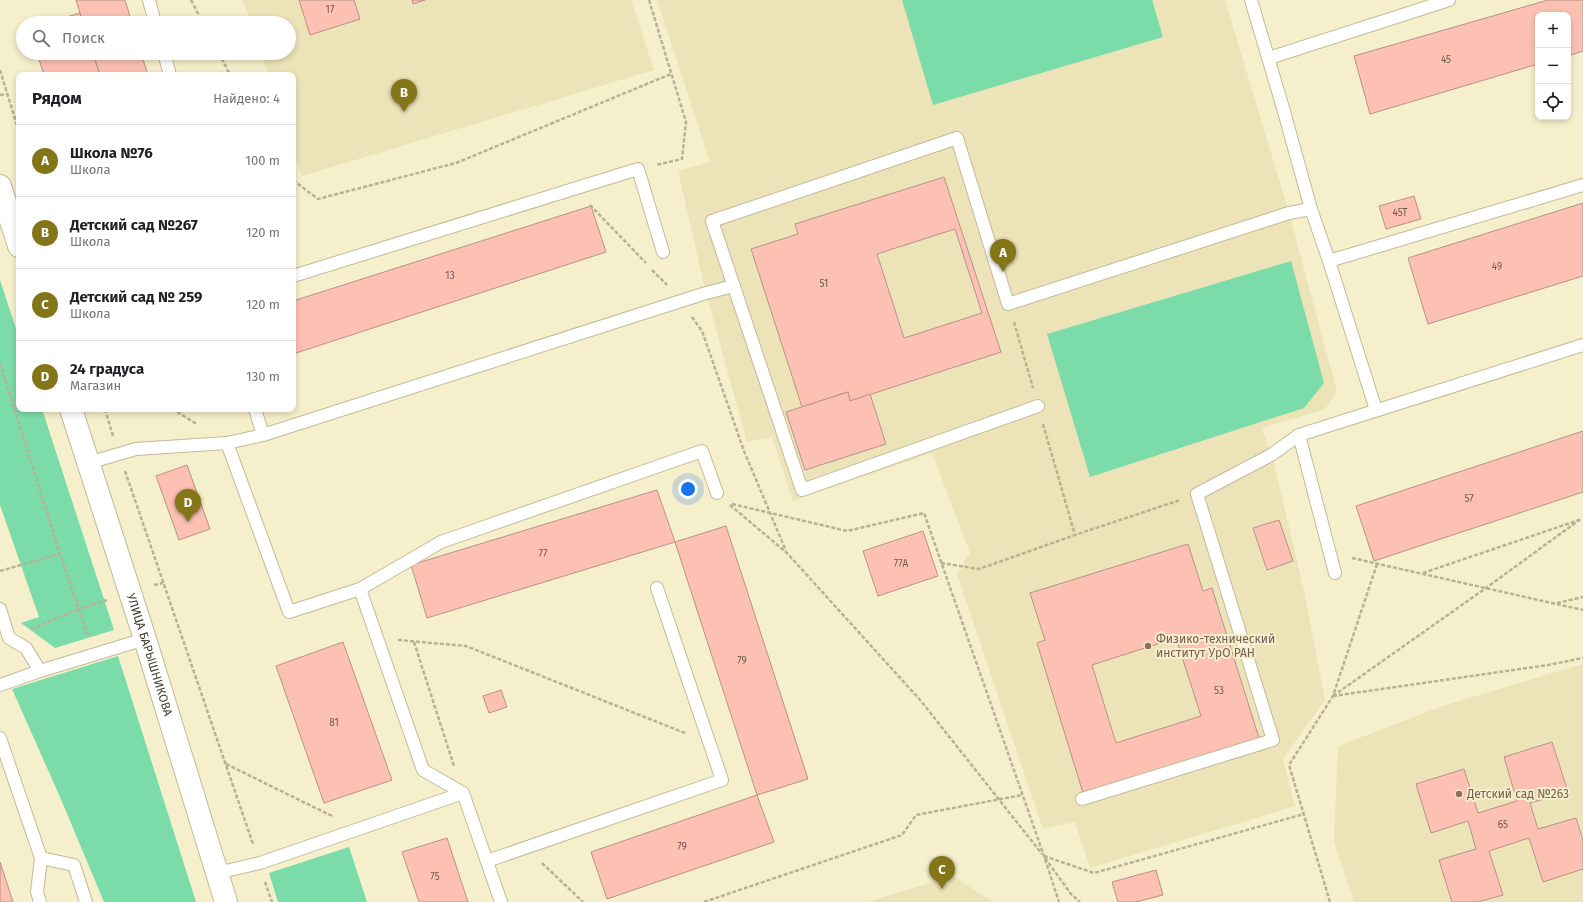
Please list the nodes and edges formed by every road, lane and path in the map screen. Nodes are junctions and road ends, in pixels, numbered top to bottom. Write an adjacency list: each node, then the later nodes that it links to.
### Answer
1 (148, 0): 6 (lane)
2 (190, 0): 7 (path)
3 (649, 0): 14 (path)
4 (1251, 0): 8 (lane)
5 (1449, 0): 8 (lane)
6 (153, 16)
7 (199, 16)
8 (1269, 58): 23 (lane)
9 (166, 60): 12 (lane)
10 (222, 60): 13 (path)
11 (0, 70): 15 (path)
12 (169, 72)
13 (228, 72)
14 (671, 74): 18 (path); 19 (path)
15 (7, 94): 16 (path); 17 (path)
16 (0, 95)
17 (16, 122)
18 (638, 169): 22 (lane); 25 (lane)
19 (296, 182)
20 (1583, 185): 26 (lane)
21 (0, 186): 24 (street)
22 (575, 188): 27 (lane); 29 (path)
23 (1311, 210): 26 (lane); 28 (lane)
24 (16, 237)
25 (663, 252)
26 (1329, 261): 33 (lane)
27 (296, 275)
28 (734, 286): 29 (lane); 32 (lane)
29 (682, 301): 38 (lane); 44 (path)
30 (1583, 345): 33 (lane)
31 (0, 363): 48 (path)
32 (1038, 406)
33 (1376, 410): 37 (lane)
34 (72, 412): 41 (street, УЛИЦА БАРЫШНИКОВА)
35 (106, 412): 40 (path)
36 (256, 412): 38 (lane)
37 (1299, 435): 43 (lane); 47 (lane)
38 (263, 436): 39 (lane)
39 (227, 443): 40 (lane); 57 (lane)
40 (119, 454): 41 (lane); 54 (path)
41 (88, 463): 58 (street, УЛИЦА БАРЫШНИКОВА)
42 (717, 493): 57 (lane)
43 (1197, 494): 49 (path); 79 (lane)
44 (769, 513): 46 (path); 46 (path); 49 (path)
45 (1583, 518): 53 (path); 56 (path)
46 (787, 553): 78 (path)
47 (1330, 553): 50 (path); 52 (lane)
48 (60, 554): 51 (path); 62 (path)
49 (941, 563): 77 (path)
50 (1377, 564): 53 (path); 72 (path)
51 (0, 571)
52 (1335, 573)
53 (1422, 573): 56 (path)
54 (163, 583): 58 (path); 75 (path)
55 (657, 588): 74 (lane)
56 (1486, 588): 60 (path); 72 (path)
57 (360, 589): 64 (lane)
58 (130, 592): 62 (path); 66 (street, УЛИЦА БАРЫШНИКОВА)
59 (1583, 597): 60 (path)
60 (1555, 603): 63 (path)
61 (0, 609): 65 (lane)
62 (78, 609): 65 (path); 68 (path)
63 (1583, 610)
64 (377, 638): 67 (path); 76 (lane)
65 (5, 639): 70 (lane)
66 (145, 640): 68 (lane); 87 (street, УЛИЦА БАРЫШНИКОВА)
67 (414, 642): 74 (path); 76 (path)
68 (94, 655): 70 (lane)
69 (1583, 658): 72 (path)
70 (40, 671): 71 (lane)
71 (0, 685)
72 (1333, 696): 80 (path)
73 (0, 738): 84 (lane)
74 (709, 742): 82 (lane)
75 (225, 763): 81 (path); 86 (path)
76 (463, 793): 81 (lane); 85 (lane)
77 (1022, 795): 78 (path); 83 (path)
78 (998, 799): 83 (path); 94 (path)
79 (1082, 799)
80 (1304, 814): 83 (path); 97 (path)
81 (358, 829): 86 (lane)
82 (526, 848): 85 (lane); 93 (path)
83 (1044, 856): 95 (path); 96 (path)
84 (41, 858): 88 (lane); 89 (lane)
85 (487, 861): 92 (lane)
86 (260, 863): 87 (lane); 91 (path)
87 (217, 873): 90 (street, УЛИЦА БАРЫШНИКОВА)
88 (40, 902)
89 (86, 902)
90 (226, 902)
91 (272, 902)
92 (501, 902)
93 (582, 902)
94 (704, 902)
95 (1059, 902)
96 (1080, 902)
97 (1330, 902)

